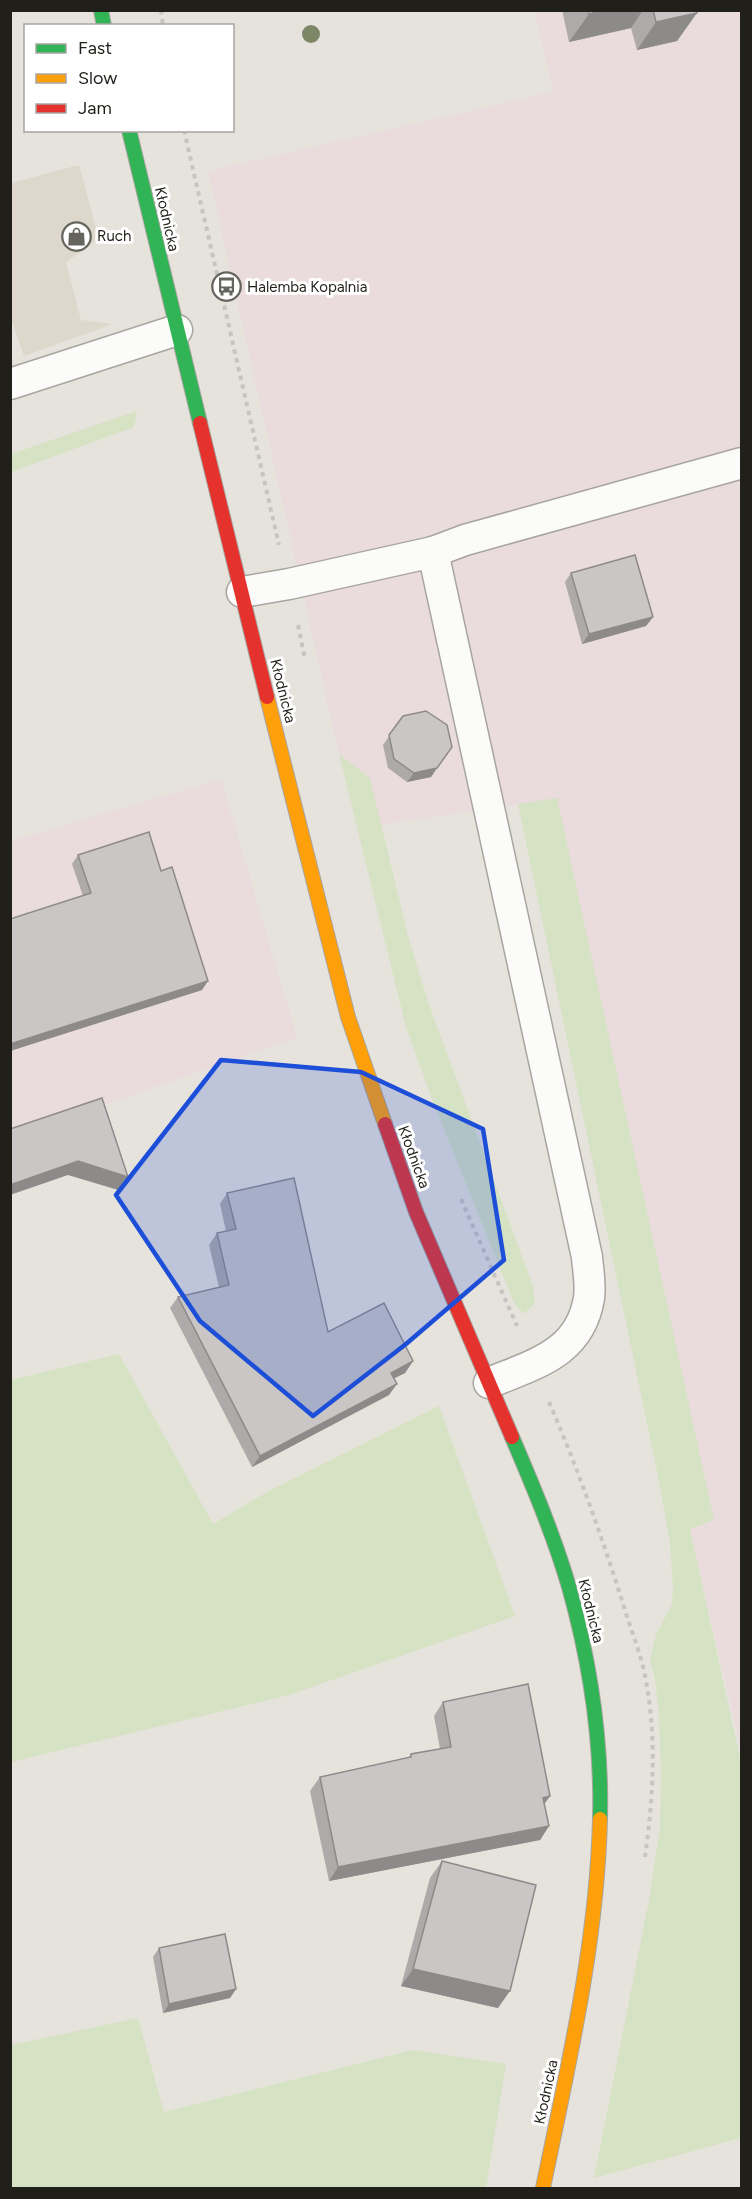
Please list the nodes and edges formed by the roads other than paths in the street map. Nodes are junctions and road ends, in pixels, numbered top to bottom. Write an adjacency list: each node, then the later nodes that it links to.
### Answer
1 (129, 132): 2 (street, Kłodnicka)
2 (177, 330): 3 (lane); 6 (street, Kłodnicka)
3 (10, 384)
4 (741, 463): 5 (lane)
5 (433, 552): 6 (lane); 7 (lane)
6 (242, 592): 7 (street, Kłodnicka)
7 (489, 1383): 8 (street, Kłodnicka)
8 (543, 2188)

